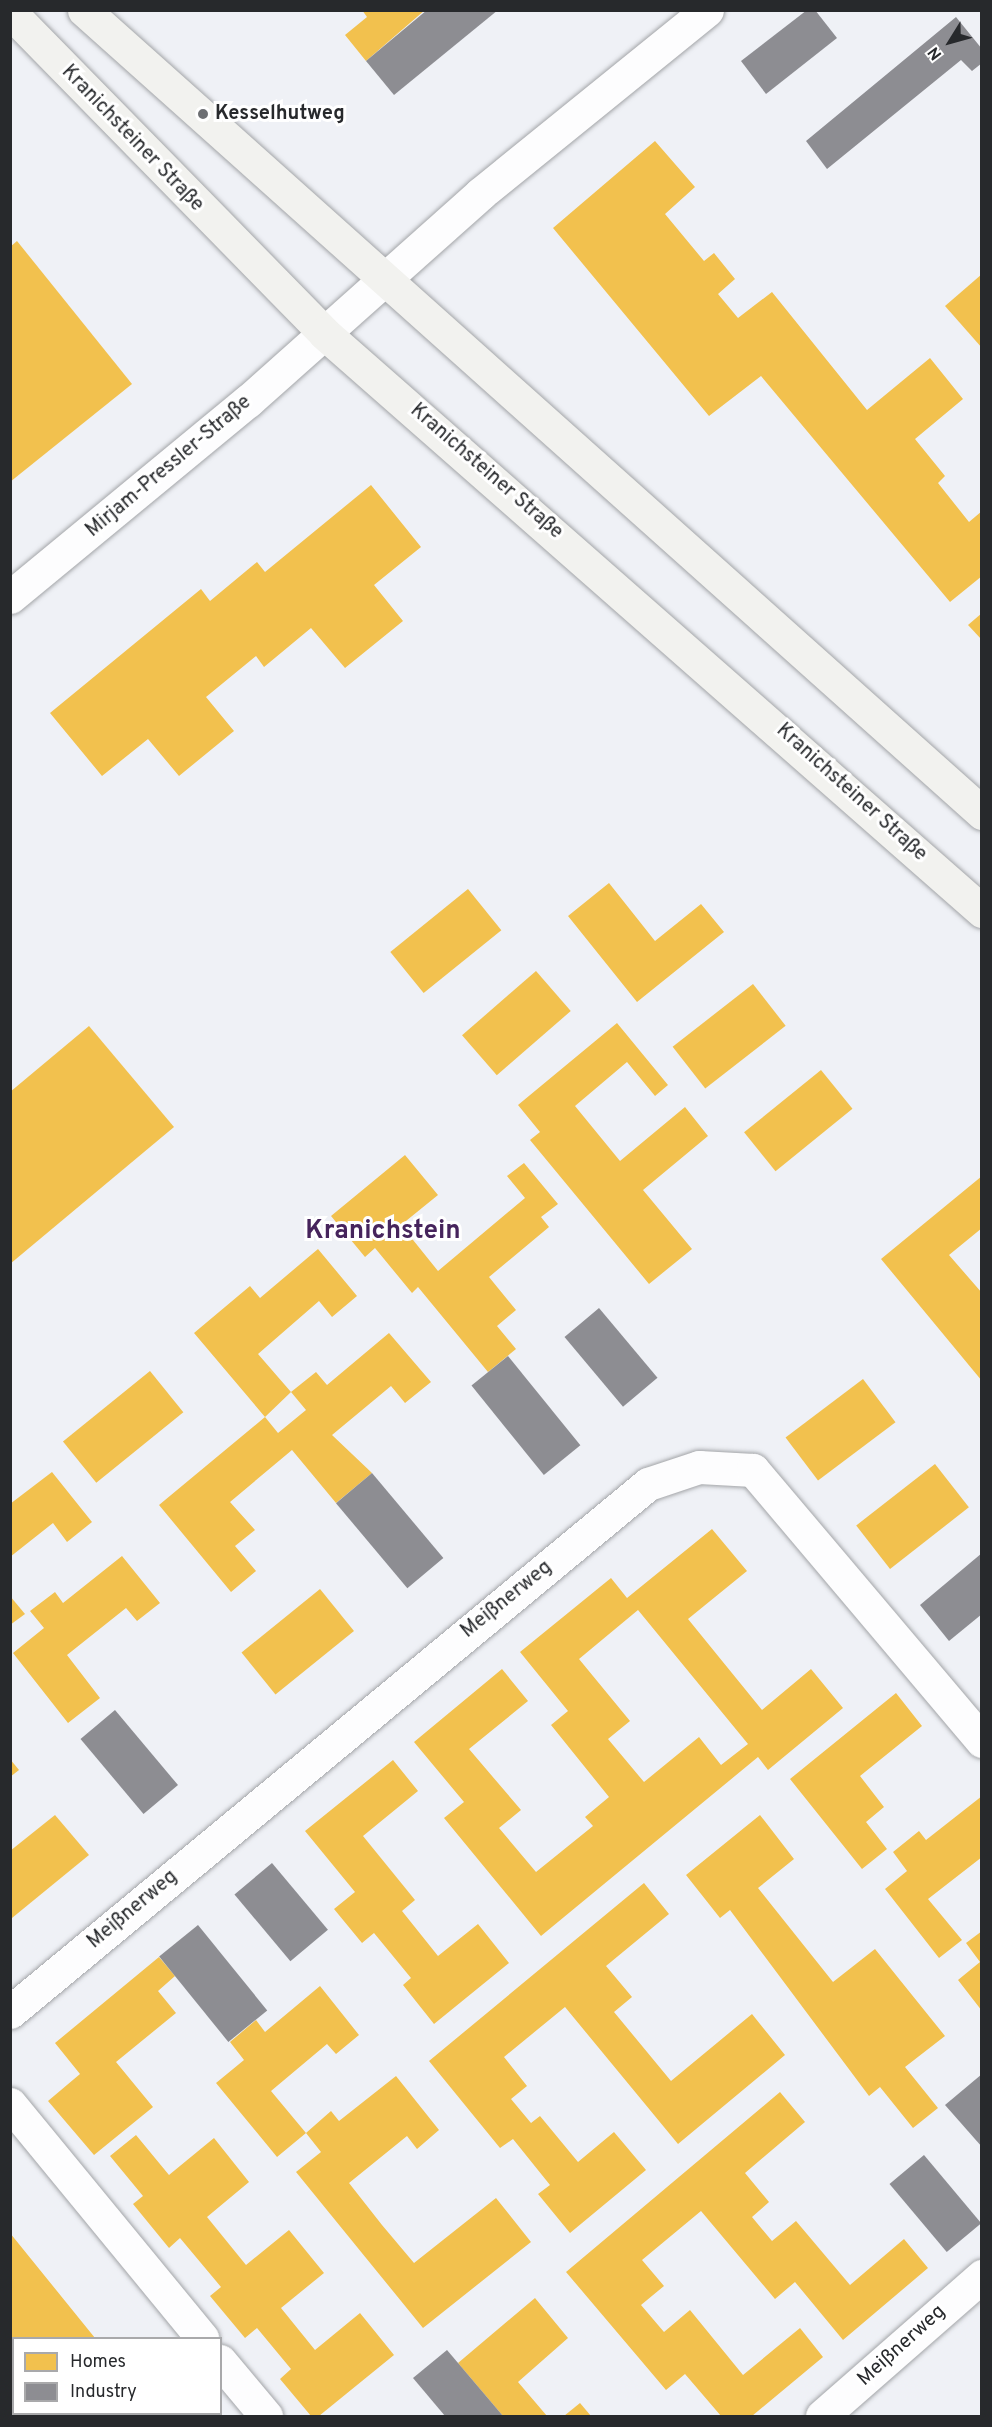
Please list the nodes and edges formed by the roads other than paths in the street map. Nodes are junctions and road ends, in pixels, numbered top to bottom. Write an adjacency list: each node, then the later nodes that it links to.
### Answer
1 (84, 10): 4 (main road)
2 (707, 10): 4 (street)
3 (10, 12): 5 (main road, Kranichsteiner Straße)
4 (383, 277): 5 (street, Mirjam-Pressler-Straße); 7 (main road)
5 (324, 333): 6 (street, Mirjam-Pressler-Straße); 8 (main road, Kranichsteiner Straße)
6 (10, 597)
7 (981, 813)
8 (981, 911)
9 (981, 1741): 10 (street, Meißnerweg)
10 (10, 2012)
11 (10, 2104): 13 (street)
12 (981, 2276): 16 (street, Meißnerweg)
13 (201, 2337)
14 (222, 2363): 15 (street)
15 (266, 2416)
16 (822, 2416)

